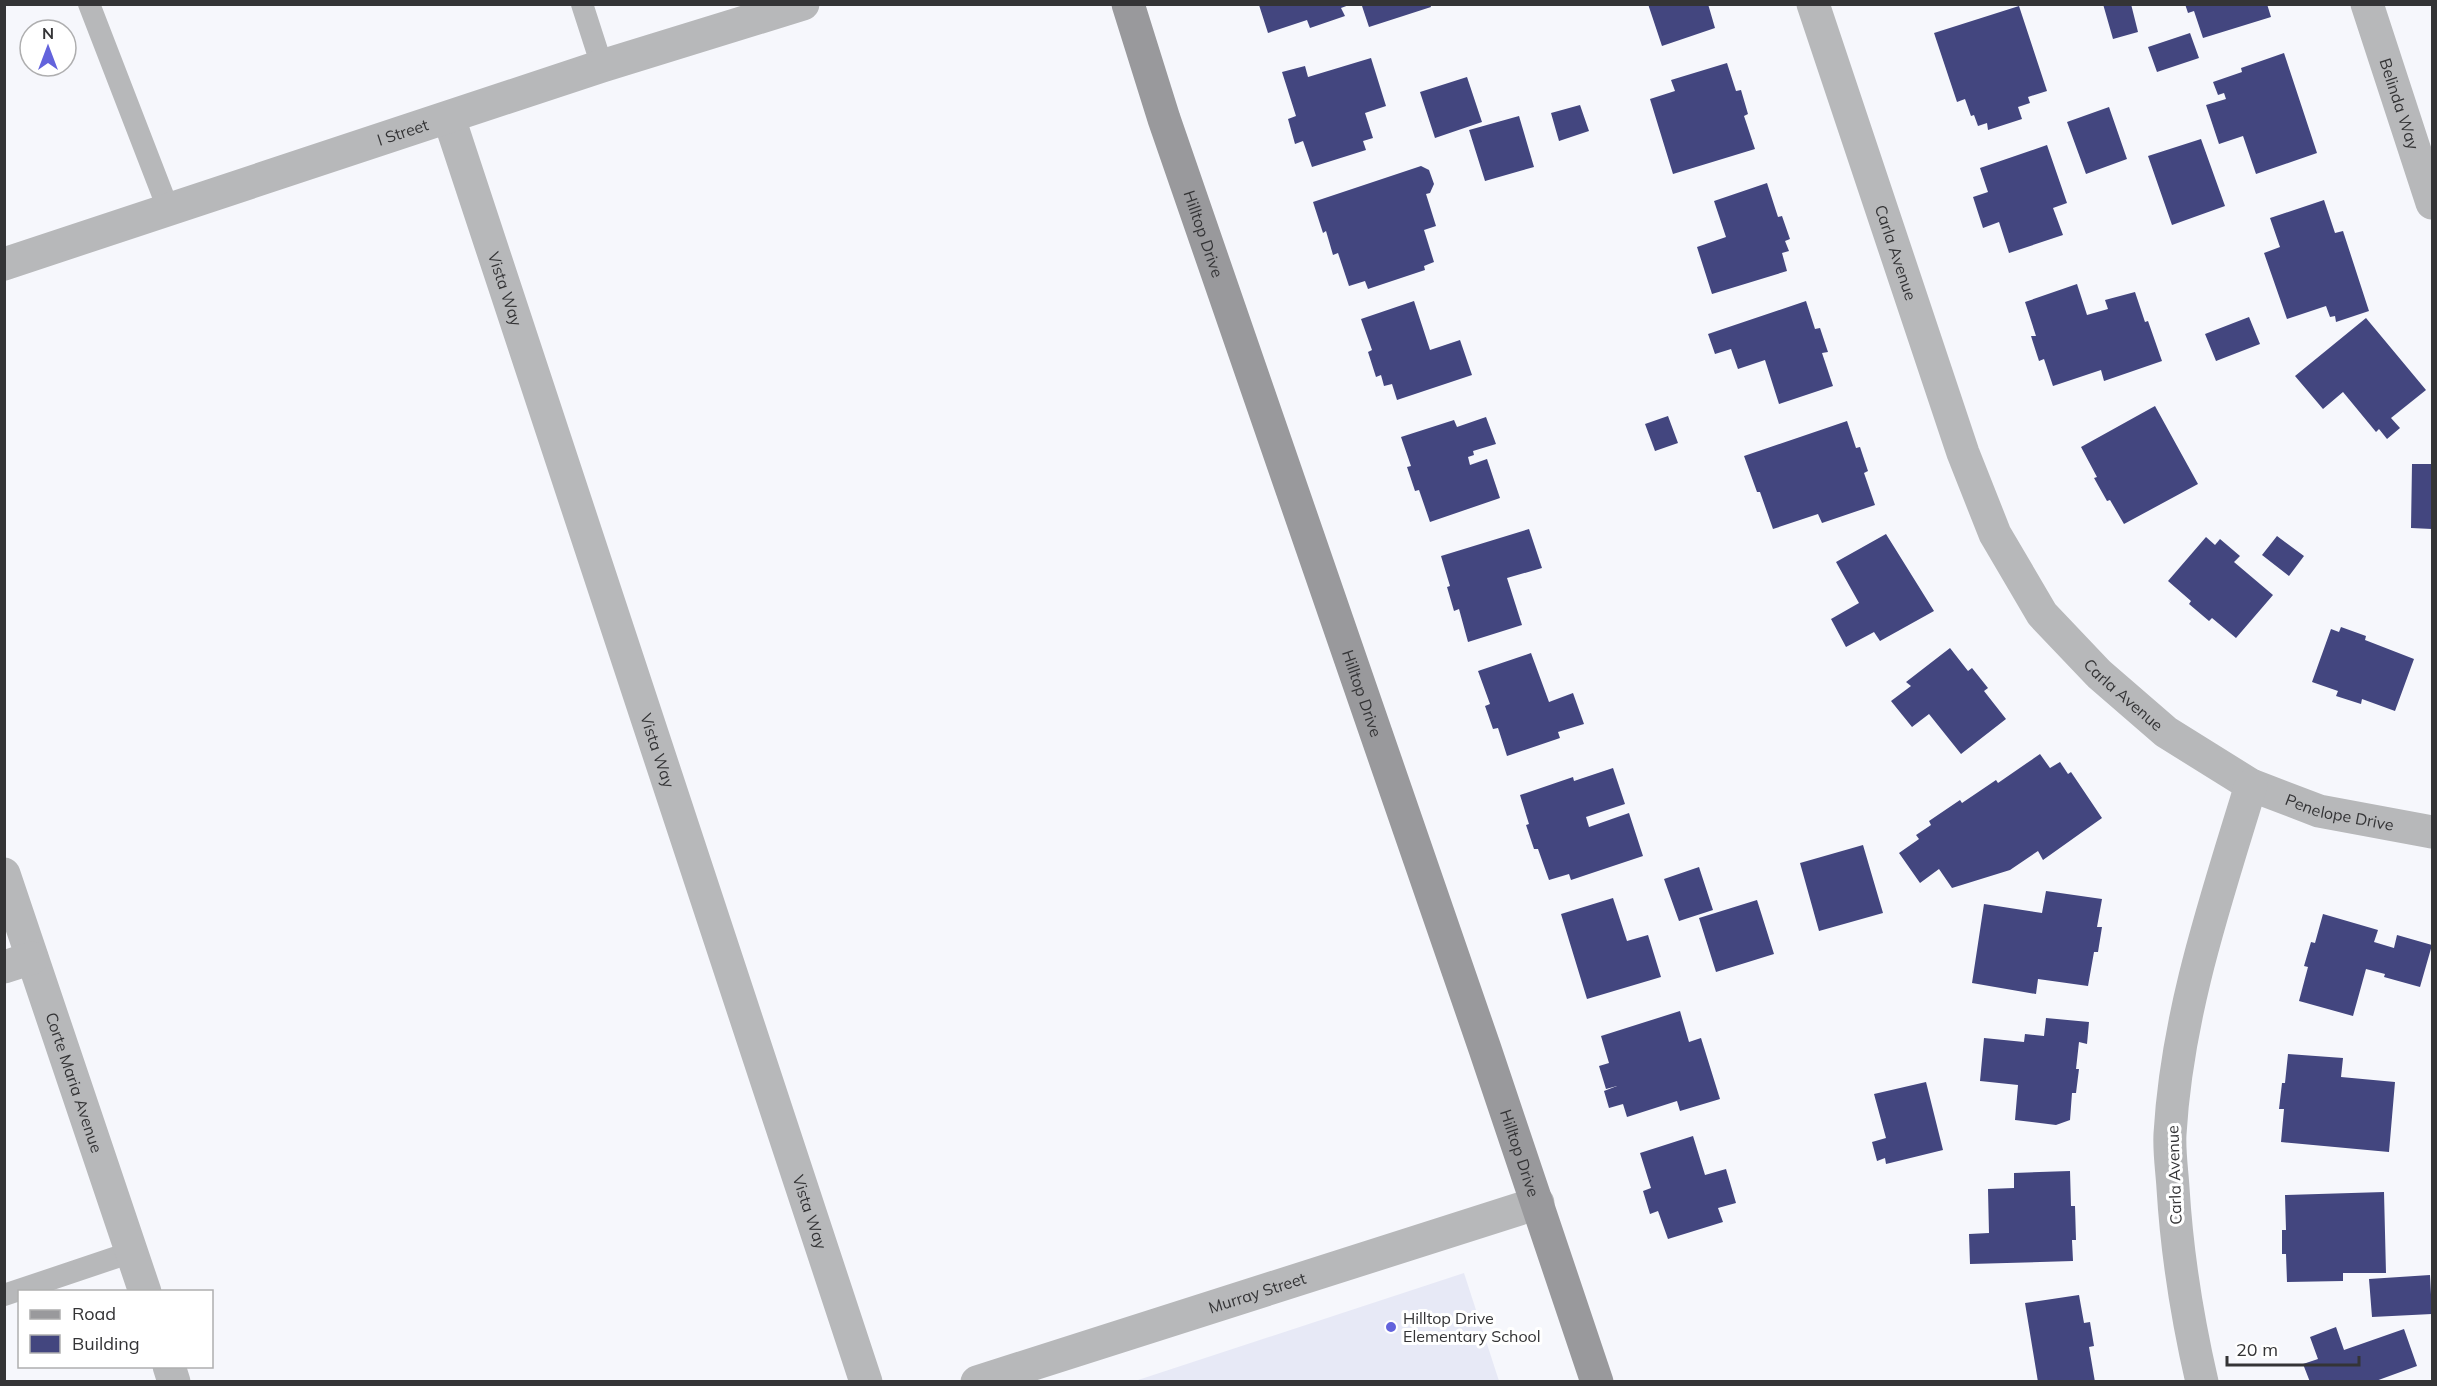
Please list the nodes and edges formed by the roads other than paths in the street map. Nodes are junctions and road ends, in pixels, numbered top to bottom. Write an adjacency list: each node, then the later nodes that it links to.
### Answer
1 (90, 4): 10 (lane)
2 (582, 4): 7 (lane)
3 (803, 4): 7 (street, I Street)
4 (1128, 4): 16 (main road, Hilltop Drive)
5 (1813, 4): 12 (street, Carla Avenue)
6 (2367, 4): 9 (street, Belinda Way)
7 (602, 66): 8 (street, I Street)
8 (449, 118): 10 (street, I Street); 20 (street, Vista Way)
9 (2433, 203)
10 (169, 211): 11 (street, I Street)
11 (4, 264)
12 (2251, 785): 13 (street, Penelope Drive); 23 (street, Carla Avenue)
13 (2433, 832)
14 (4, 874): 15 (street, Corte Maria Avenue)
15 (18, 962): 17 (street, Corte Maria Avenue)
16 (1538, 1203): 21 (street, Murray Street); 22 (main road, Hilltop Drive)
17 (132, 1252): 18 (lane); 19 (street, Corte Maria Avenue)
18 (19, 1290)
19 (144, 1290)
20 (866, 1382)
21 (977, 1382)
22 (1597, 1382)
23 (2202, 1382)

